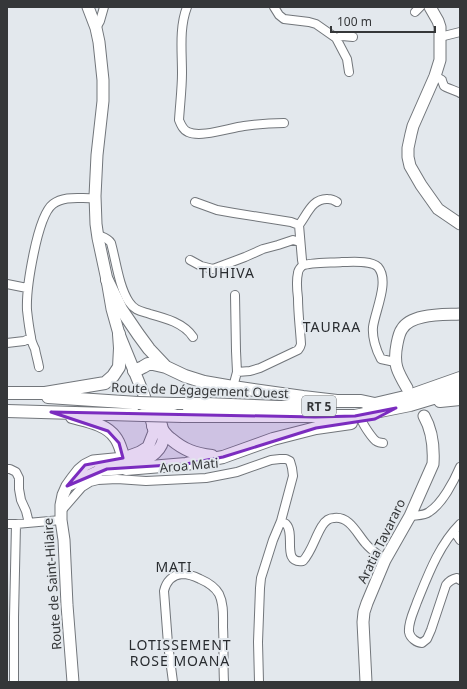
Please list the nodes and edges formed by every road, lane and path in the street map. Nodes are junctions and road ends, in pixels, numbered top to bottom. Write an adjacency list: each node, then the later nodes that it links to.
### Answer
1 (104, 7): 6 (street)
2 (187, 7): 16 (street)
3 (274, 7): 9 (street)
4 (430, 7): 11 (main road)
5 (86, 9): 6 (main road); 12 (main road)
6 (96, 28): 12 (main road)
7 (460, 32): 11 (street)
8 (354, 37): 9 (street)
9 (336, 38): 13 (street)
10 (460, 38): 11 (street)
11 (440, 40): 14 (main road)
12 (101, 62): 17 (main road)
13 (349, 72)
14 (435, 76): 15 (street); 20 (main road)
15 (460, 93)
16 (284, 123)
17 (95, 198): 22 (main road); 28 (street)
18 (195, 202): 21 (street)
19 (337, 202): 21 (street)
20 (460, 224)
21 (299, 225): 23 (street)
22 (98, 235): 26 (main road); 32 (street)
23 (300, 242): 24 (street); 25 (street)
24 (190, 260)
25 (303, 265): 35 (street); 39 (street)
26 (107, 280): 31 (main road, Route de Saint-Hilaire); 37 (highway); 38 (main road, Route de Saint-Hilaire)
27 (7, 284): 28 (street)
28 (28, 288): 33 (street)
29 (236, 295): 39 (street)
30 (460, 314): 35 (main road)
31 (119, 334): 38 (main road, Route de Saint-Hilaire); 44 (highway)
32 (193, 337)
33 (31, 338): 34 (street); 36 (street)
34 (7, 343)
35 (395, 362): 42 (main road)
36 (39, 367)
37 (166, 367): 38 (highway); 41 (highway)
38 (138, 369): 53 (main road, Route de Saint-Hilaire)
39 (237, 372): 41 (street)
40 (460, 378): 47 (highway, Route de Dégagement Ouest / RT 5)
41 (233, 387): 47 (highway)
42 (407, 388)
43 (460, 390): 46 (highway, Route de Dégagement Ouest / RT 5)
44 (7, 394): 47 (highway, Route de Dégagement Ouest / RT 5, bridge)
45 (460, 399): 46 (highway)
46 (423, 402): 48 (highway, Route de Dégagement Ouest / RT 5)
47 (375, 404)
48 (396, 408): 50 (highway, Route de Dégagement Ouest / RT 5, bridge); 52 (highway)
49 (7, 411): 50 (highway, Route de Dégagement Ouest / RT 5)
50 (51, 412): 57 (highway)
51 (424, 416): 61 (main road, Aratia Tavararo)
52 (362, 421): 54 (street); 55 (highway)
53 (158, 429): 55 (highway); 56 (main road); 57 (main road, Route de Saint-Hilaire)
54 (383, 443)
55 (223, 457): 57 (highway)
56 (144, 462): 57 (highway)
57 (125, 463): 60 (main road, Route de Saint-Hilaire)
58 (460, 467): 61 (street)
59 (7, 469): 63 (street)
60 (61, 515): 62 (street, Aroa Mati); 63 (street); 72 (main road, Route de Saint-Hilaire)
61 (410, 516): 69 (main road, Aratia Tavararo)
62 (280, 521): 69 (street); 75 (street, Aroa Mati)
63 (29, 523): 65 (street)
64 (7, 524): 65 (street)
65 (16, 524): 71 (street)
66 (460, 524): 67 (street)
67 (454, 531): 68 (street); 70 (street)
68 (460, 539)
69 (385, 560): 76 (main road, Aratia Tavararo)
70 (460, 580)
71 (14, 682)
72 (73, 682)
73 (173, 682): 74 (street)
74 (224, 682)
75 (259, 682)
76 (366, 682)

